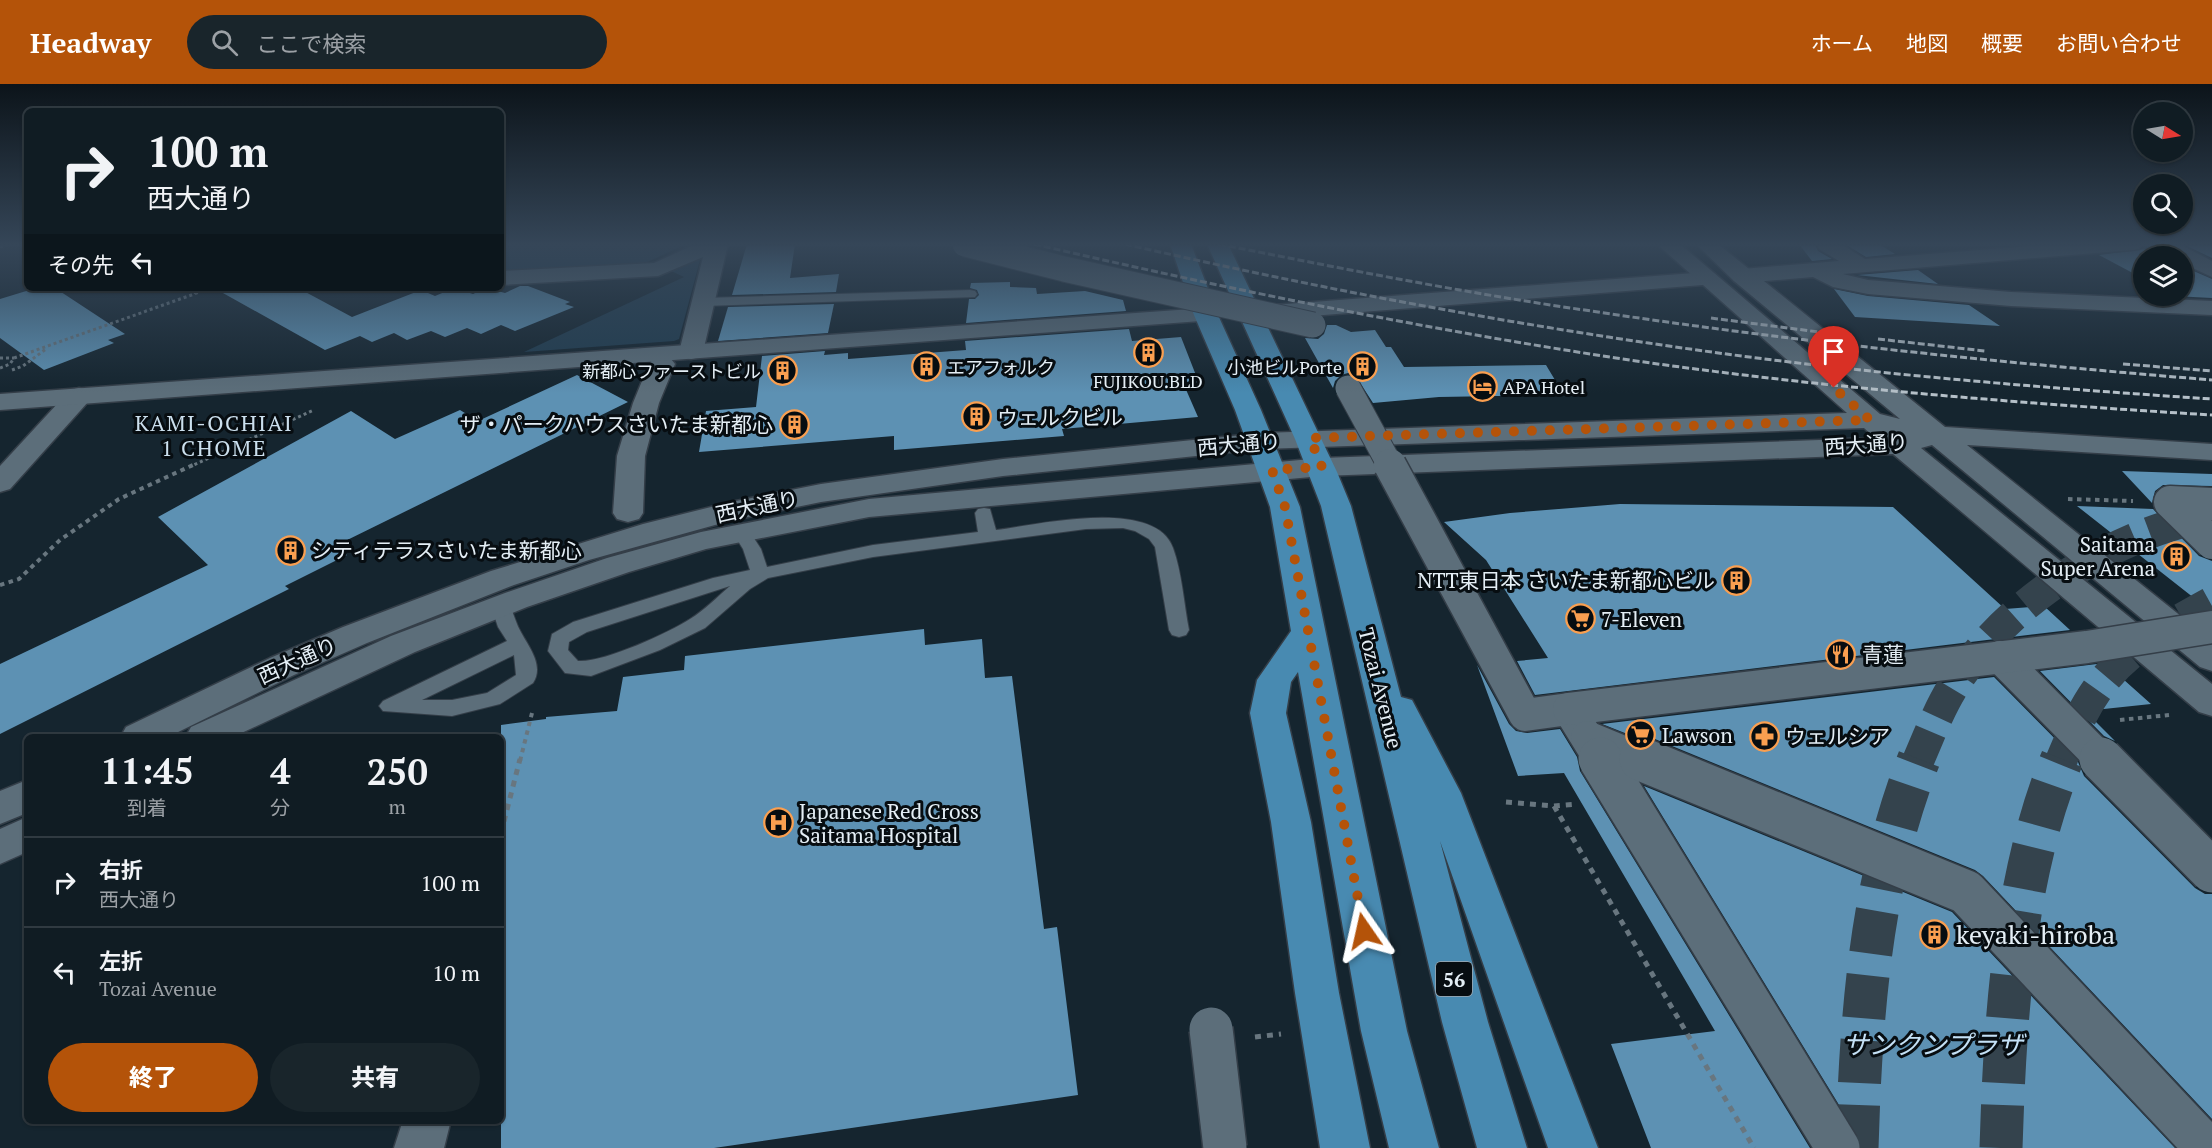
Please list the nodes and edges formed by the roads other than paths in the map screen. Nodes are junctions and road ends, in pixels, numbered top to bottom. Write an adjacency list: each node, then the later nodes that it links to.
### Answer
1 (705, 294): 10 (street)
2 (970, 294): 10 (lane)
3 (1174, 294): 14 (street, bridge)
4 (1198, 294): 13 (main road)
5 (1239, 294): 12 (main road, Tozai Avenue / 56)
6 (1515, 294): 12 (street)
7 (1724, 294): 20 (street)
8 (1764, 294): 21 (street)
9 (1947, 294): 11 (street)
10 (703, 302): 15 (street)
11 (2212, 308)
12 (1248, 314): 22 (main road, Tozai Avenue / 56)
13 (1206, 315): 15 (street); 23 (main road)
14 (1313, 325)
15 (691, 352): 18 (street)
16 (662, 364): 30 (street)
17 (1348, 388): 45 (street, bridge)
18 (80, 396): 19 (street); 28 (street)
19 (0, 402)
20 (1870, 420): 21 (street, 西大通り); 22 (street, 西大通り); 24 (street)
21 (1937, 435): 24 (street, 西大通り); 25 (street); 42 (street)
22 (1310, 438): 23 (street, 西大通り); 26 (main road, Tozai Avenue / 56)
23 (1261, 441): 27 (main road); 46 (street, 西大通り)
24 (1900, 445): 26 (street, 西大通り); 44 (street)
25 (2212, 452)
26 (1322, 467): 27 (street, 西大通り); 43 (main road, Tozai Avenue / 56)
27 (1272, 470): 32 (street, 西大通り); 39 (main road)
28 (0, 483)
29 (2212, 504): 34 (street, bridge)
30 (628, 513)
31 (984, 513): 33 (lane)
32 (742, 533): 35 (lane); 36 (street, 西大通り)
33 (988, 536): 35 (lane); 38 (lane)
34 (2212, 543)
35 (761, 575): 35 (lane)
36 (501, 606): 40 (lane); 47 (street, 西大通り)
37 (2212, 627): 41 (street, bridge)
38 (1179, 630)
39 (1308, 633): 57 (main road); 58 (main road)
40 (519, 644): 40 (lane)
41 (2000, 657): 45 (street, bridge); 52 (street, bridge)
42 (2212, 659)
43 (1375, 665): 59 (main road, Tozai Avenue / 56); 60 (main road)
44 (2212, 703)
45 (1578, 723): 61 (street, bridge); 62 (street, bridge)
46 (144, 734)
47 (208, 734)
48 (24, 797): 49 (street)
49 (0, 809)
50 (24, 835): 51 (street)
51 (0, 848)
52 (2212, 871)
53 (1211, 1029): 56 (street, bridge)
54 (426, 1124): 55 (street)
55 (419, 1148)
56 (1225, 1148)
57 (1345, 1148)
58 (1414, 1148)
59 (1502, 1148)
60 (1573, 1148)
61 (1838, 1148)
62 (2207, 1148)

